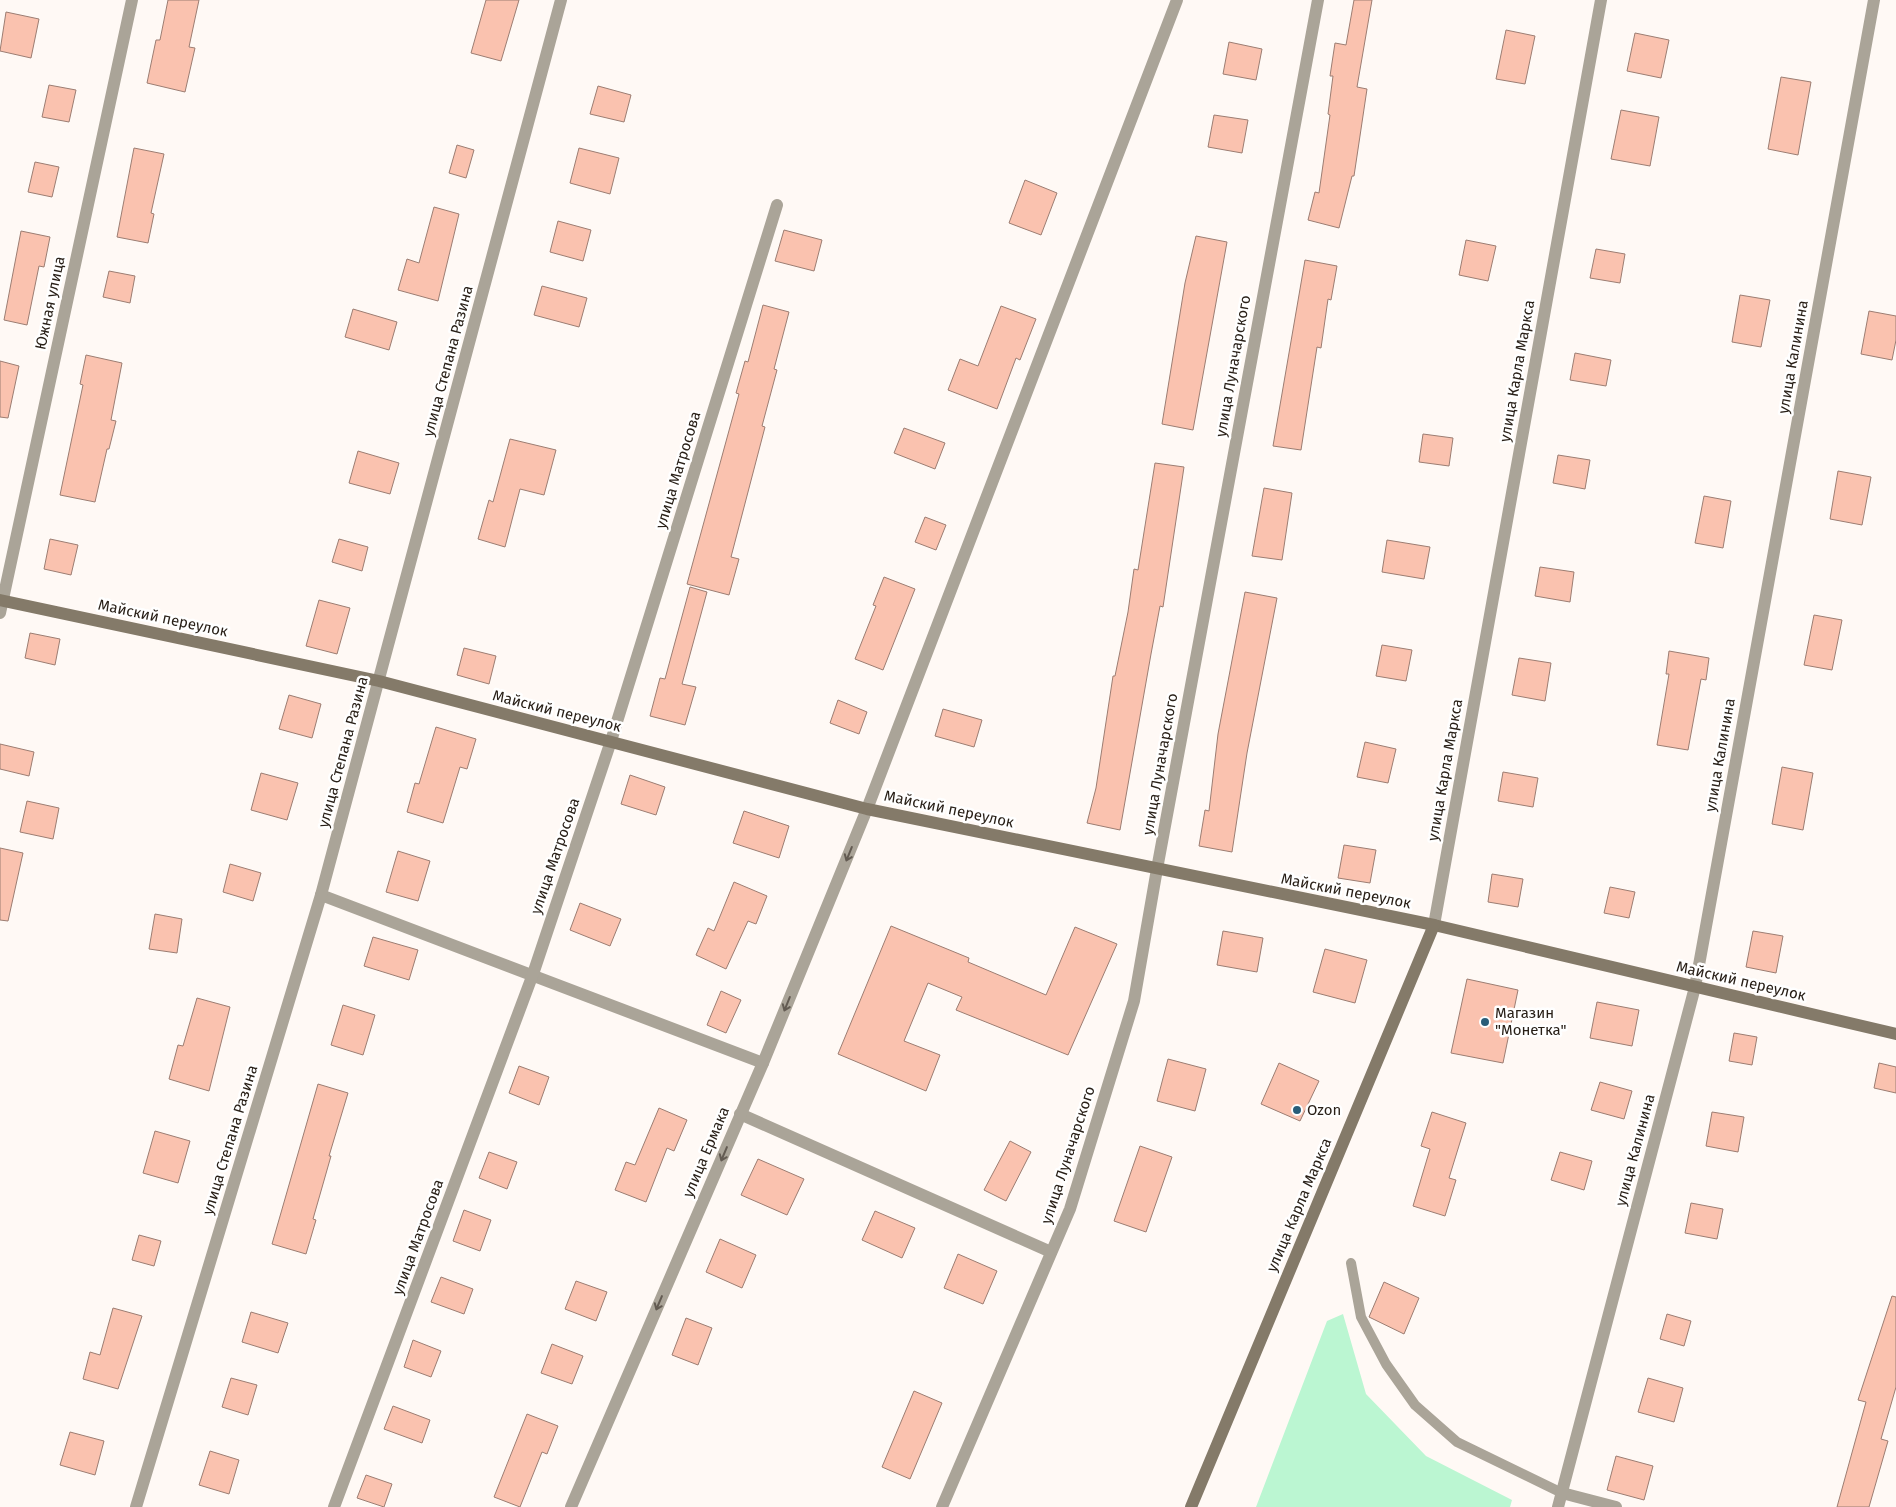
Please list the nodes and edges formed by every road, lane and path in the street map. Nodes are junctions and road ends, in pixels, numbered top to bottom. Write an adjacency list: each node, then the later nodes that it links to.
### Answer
1 (132, 0): 8 (street, Южная улица)
2 (561, 0): 9 (street, улица Степана Разина)
3 (1177, 0): 11 (street, улица Ермака)
4 (1318, 0): 12 (street, улица Луначарского)
5 (1601, 0): 14 (street, улица Карла Маркса)
6 (1874, 0): 16 (street, улица Калинина)
7 (777, 205): 10 (street, улица Матросова)
8 (1, 605): 9 (main road, Майский переулок)
9 (379, 682): 10 (main road, Майский переулок); 13 (street, улица Степана Разина)
10 (611, 741): 11 (main road, Майский переулок); 15 (street, улица Матросова)
11 (867, 809): 12 (main road, Майский переулок); 18 (street, улица Ермака, one-way to 18)
12 (1157, 869): 14 (main road, Майский переулок); 20 (street, улица Луначарского)
13 (321, 895): 15 (street); 23 (street, улица Степана Разина)
14 (1434, 925): 16 (main road, Майский переулок); 27 (main road, улица Карла Маркса)
15 (533, 974): 18 (street); 24 (street, улица Матросова)
16 (1695, 987): 17 (main road, Майский переулок); 22 (street, улица Калинина)
17 (1896, 1034)
18 (763, 1063): 19 (street, улица Ермака)
19 (740, 1114): 20 (street); 25 (street, улица Ермака, one-way to 25)
20 (1051, 1252): 26 (street, улица Луначарского)
21 (1350, 1263): 22 (lane)
22 (1562, 1492): 28 (street, улица Калинина); 29 (street)
23 (136, 1507)
24 (334, 1507)
25 (571, 1507)
26 (942, 1507)
27 (1191, 1507)
28 (1558, 1507)
29 (1616, 1507)

